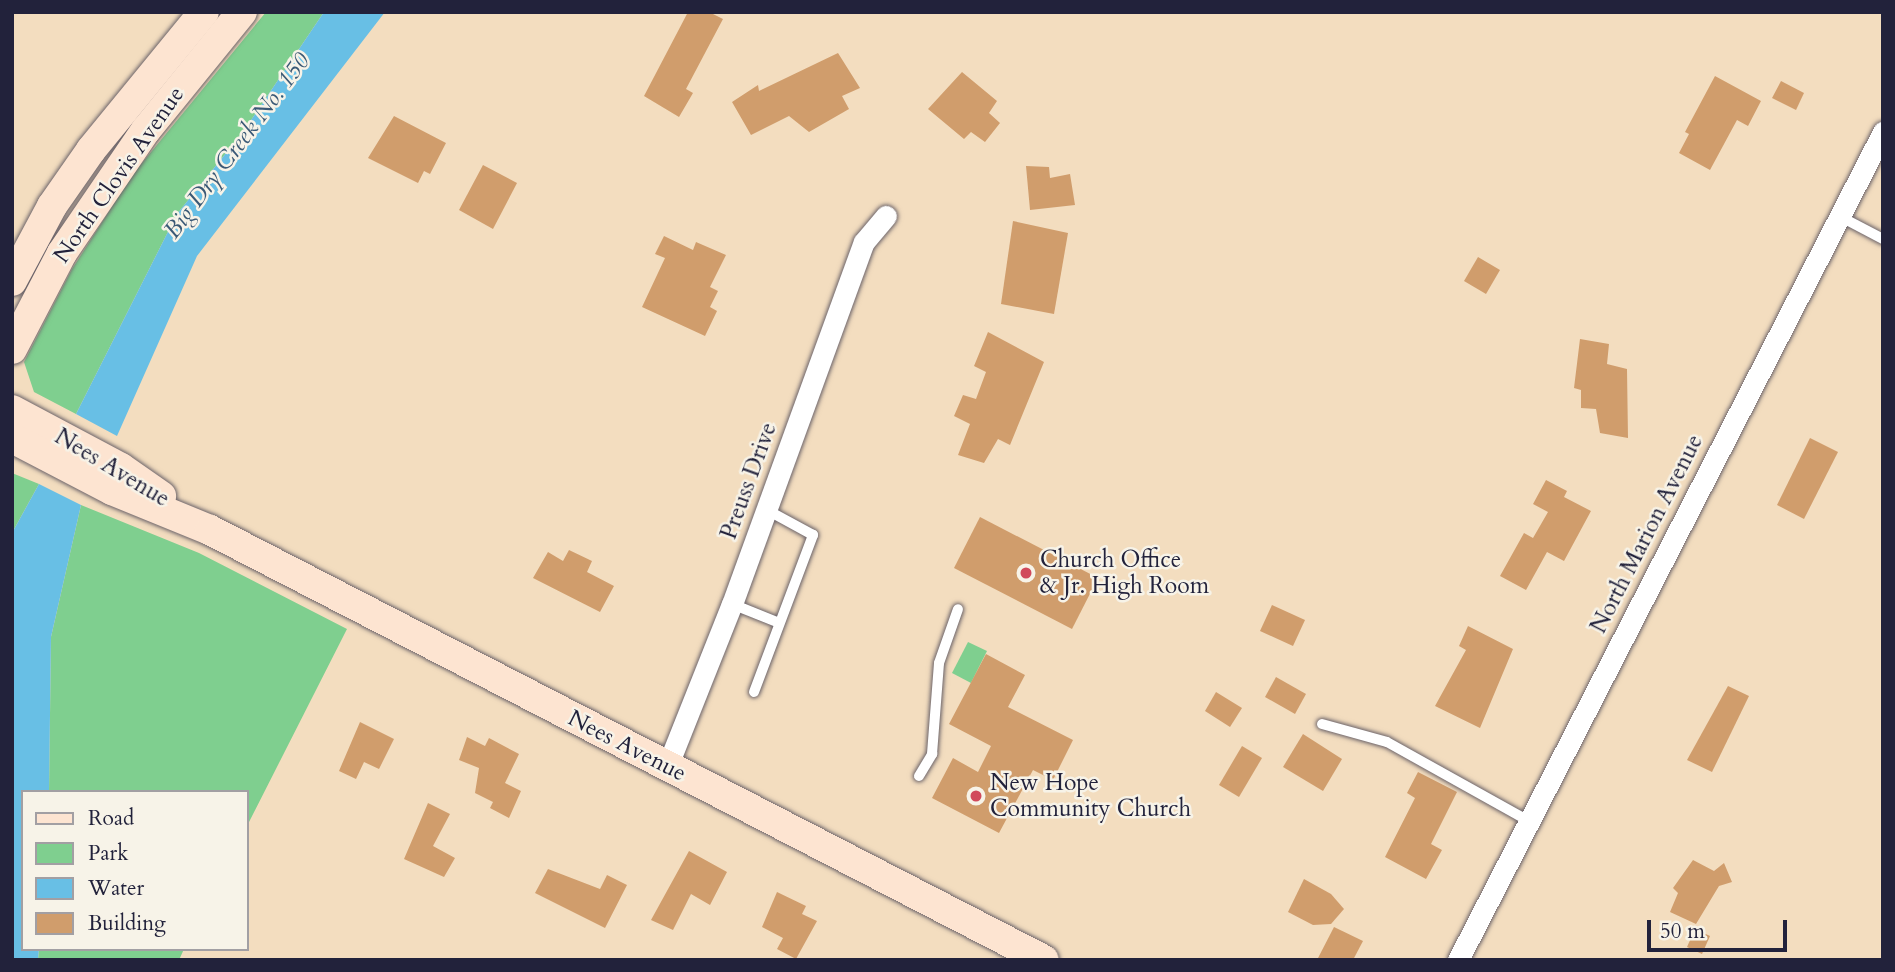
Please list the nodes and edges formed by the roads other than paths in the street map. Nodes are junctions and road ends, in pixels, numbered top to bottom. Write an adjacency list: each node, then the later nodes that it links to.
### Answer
1 (204, 12): 7 (main road, North Clovis Avenue)
2 (242, 12): 8 (main road, North Clovis Avenue)
3 (1883, 132): 5 (street, North Marion Avenue)
4 (886, 216): 11 (street, Preuss Drive)
5 (1839, 216): 6 (lane); 20 (street, North Marion Avenue)
6 (1883, 239)
7 (12, 281)
8 (12, 349)
9 (12, 410): 12 (main road, Nees Avenue)
10 (12, 439): 12 (main road, Nees Avenue)
11 (766, 510): 13 (street, Preuss Drive); 15 (lane)
12 (210, 530): 18 (main road, Nees Avenue)
13 (732, 604): 15 (lane); 18 (street, Preuss Drive)
14 (958, 609): 19 (lane)
15 (777, 622): 16 (lane)
16 (754, 692)
17 (1322, 724): 20 (lane)
18 (667, 767): 21 (main road, Nees Avenue)
19 (919, 776)
20 (1529, 821): 22 (street, North Marion Avenue)
21 (1044, 960)
22 (1458, 960)

